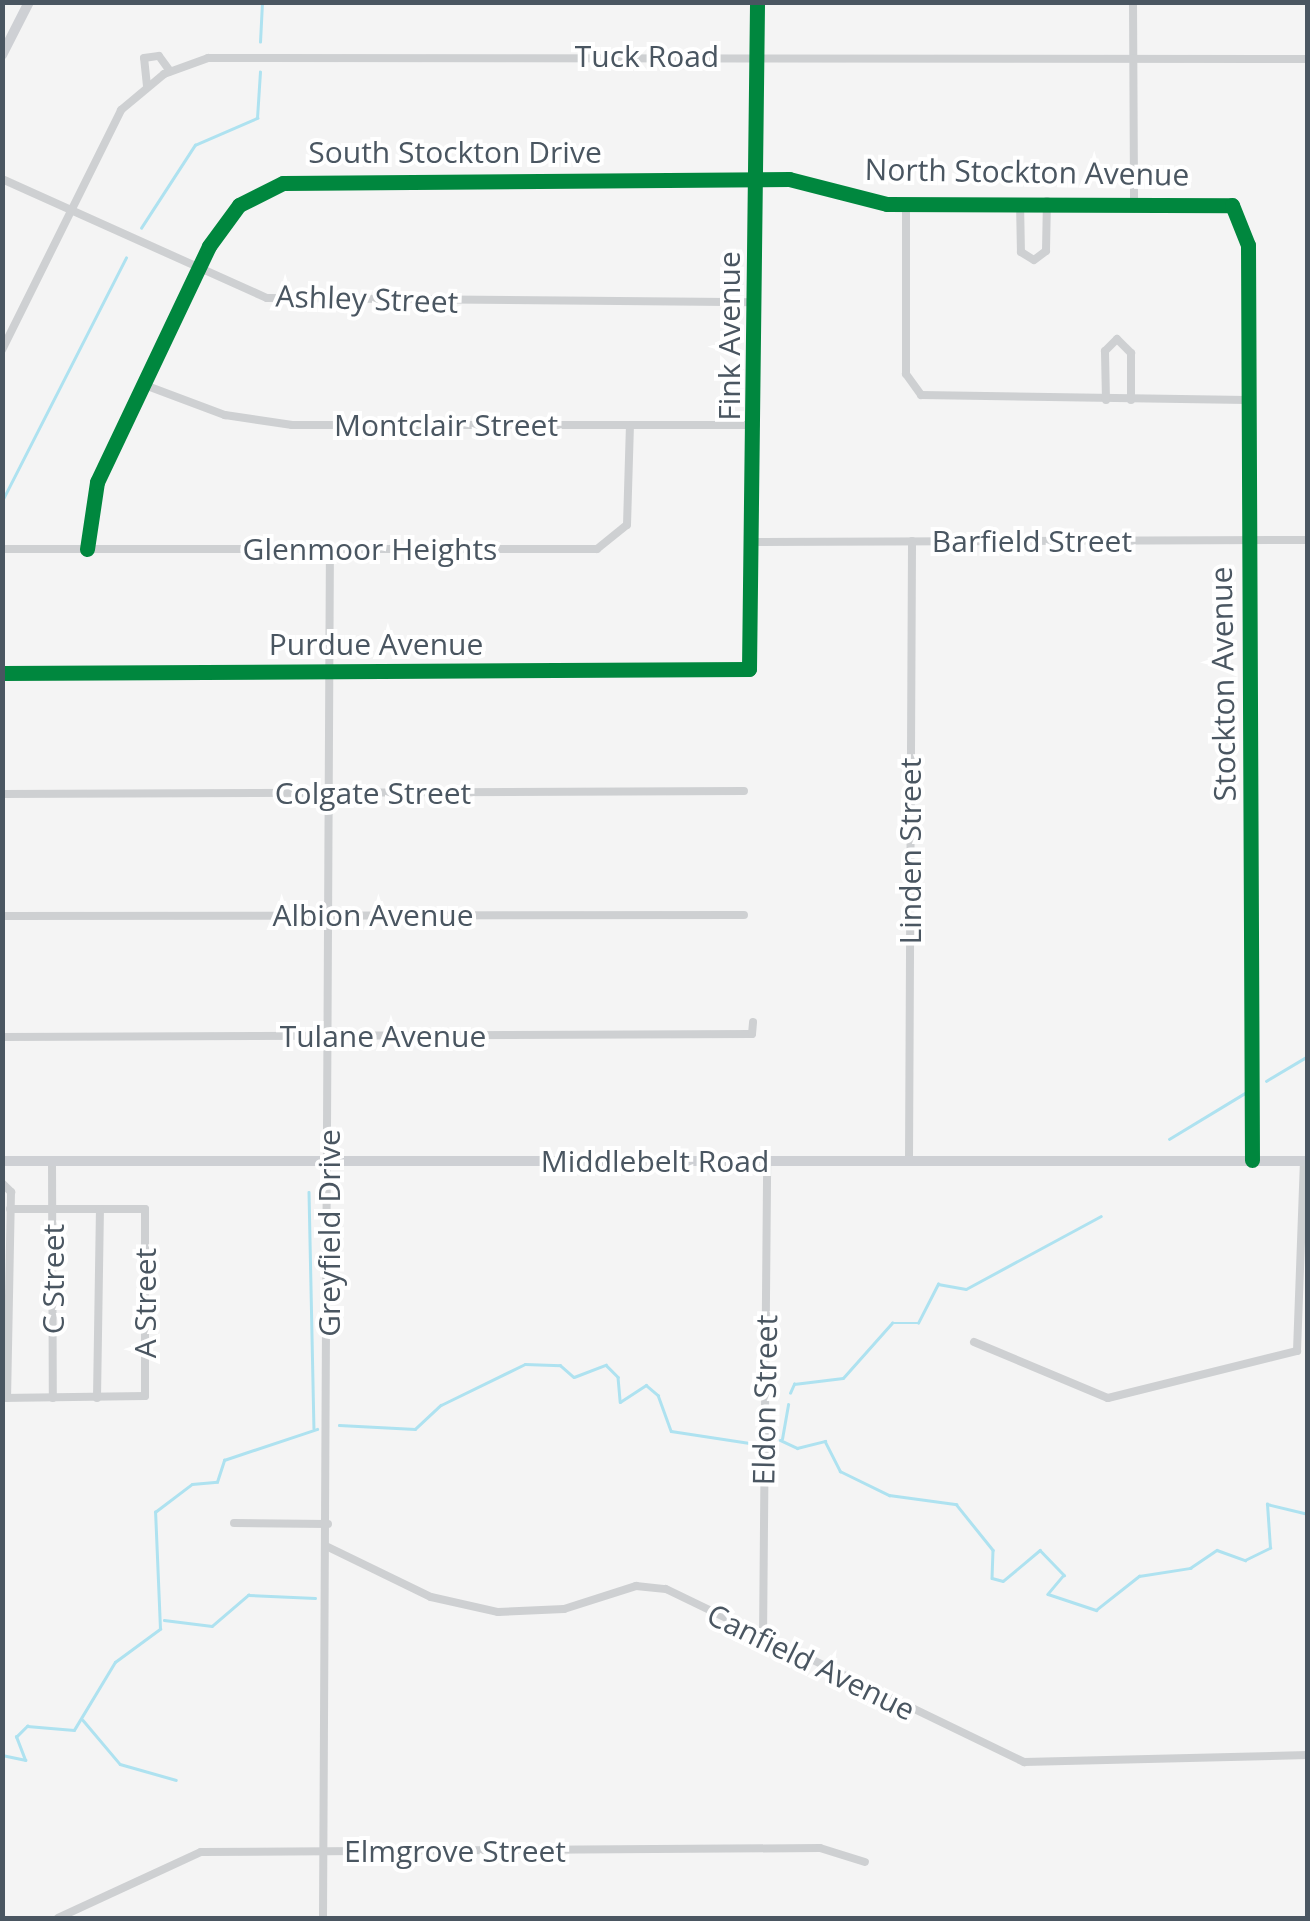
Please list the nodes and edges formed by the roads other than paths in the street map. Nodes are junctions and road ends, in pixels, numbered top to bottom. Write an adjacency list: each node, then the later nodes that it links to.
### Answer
1 (30, 2): 4 (street)
2 (756, 2): 5 (street, Fink Avenue)
3 (1132, 2): 6 (street)
4 (2, 55)
5 (757, 58): 6 (street, Tuck Road); 8 (street, Tuck Road); 11 (street, Fink Avenue)
6 (1132, 59): 7 (street, Tuck Road); 14 (street)
7 (1308, 59)
8 (170, 70): 9 (street, Tuck Road); 9 (street, Tuck Road)
9 (147, 86): 17 (street, Tuck Road)
10 (2, 179): 17 (street, Ashley Street)
11 (757, 179): 15 (street, North Stockton Avenue); 18 (street, South Stockton Drive); 19 (street, Fink Avenue)
12 (1020, 202): 13 (street, North Stockton Avenue); 13 (street, North Stockton Avenue); 15 (street, North Stockton Avenue)
13 (1047, 202): 14 (street, North Stockton Avenue)
14 (1134, 202): 16 (street, North Stockton Avenue)
15 (906, 204): 22 (street)
16 (1237, 208): 24 (street, Stockton Avenue)
17 (68, 210): 18 (street, Ashley Street); 20 (street, Tuck Road)
18 (197, 272): 19 (street, Ashley Street); 21 (street, South Stockton Drive)
19 (756, 302): 26 (street, Fink Avenue)
20 (2, 350)
21 (142, 384): 25 (street, Montclair Street); 33 (street, South Stockton Drive)
22 (1106, 400): 23 (street); 23 (street)
23 (1131, 400): 24 (street)
24 (1247, 400): 27 (street, Stockton Avenue)
25 (630, 425): 26 (street, Montclair Street); 31 (street, Glenmoor Heights)
26 (756, 425): 30 (street, Fink Avenue)
27 (1248, 540): 28 (street, Barfield Street); 29 (street, Barfield Street); 48 (street, Stockton Avenue)
28 (1308, 540)
29 (912, 541): 30 (street, Barfield Street); 47 (street, Linden Street)
30 (757, 542): 34 (street, Fink Avenue)
31 (330, 548): 33 (street, Glenmoor Heights); 36 (street, Greyfield Drive)
32 (2, 549): 33 (street, Glenmoor Heights)
33 (87, 549)
34 (749, 669): 36 (street, Purdue Avenue)
35 (2, 672): 36 (street, Purdue Avenue)
36 (329, 672): 38 (street, Greyfield Drive)
37 (744, 791): 38 (street, Colgate Street)
38 (329, 793): 39 (street, Colgate Street); 40 (street, Greyfield Drive)
39 (2, 794)
40 (329, 915): 41 (street, Albion Avenue); 42 (street, Albion Avenue); 45 (street, Greyfield Drive)
41 (744, 915)
42 (2, 916)
43 (753, 1022): 45 (street, Tulane Avenue)
44 (2, 1037): 45 (street, Tulane Avenue)
45 (330, 1037): 46 (street, Greyfield Drive)
46 (330, 1160): 50 (street, Middlebelt Road); 51 (street, Middlebelt Road); 62 (street, Greyfield Drive)
47 (909, 1160): 48 (street, Middlebelt Road); 51 (street, Middlebelt Road)
48 (1252, 1160): 52 (street, Middlebelt Road)
49 (2, 1161): 50 (street, Middlebelt Road)
50 (52, 1161): 55 (street, C Street)
51 (767, 1161): 64 (street, Eldon Street)
52 (1306, 1161): 57 (street)
53 (2, 1183): 54 (street)
54 (10, 1209): 55 (street, A Street); 58 (street)
55 (53, 1209): 56 (street, A Street); 59 (street, C Street)
56 (100, 1209): 60 (street); 60 (street, A Street)
57 (974, 1342)
58 (5, 1398): 59 (street)
59 (53, 1398): 60 (street)
60 (97, 1398)
61 (234, 1523): 62 (street)
62 (328, 1524): 63 (street, Greyfield Drive)
63 (328, 1546): 64 (street, Canfield Avenue); 66 (street, Greyfield Drive)
64 (763, 1640): 65 (street, Canfield Avenue)
65 (1308, 1755)
66 (323, 1851): 67 (street, Elmgrove Street); 68 (street, Elmgrove Street); 69 (street, Greyfield Drive)
67 (865, 1862)
68 (58, 1918)
69 (322, 1918)

